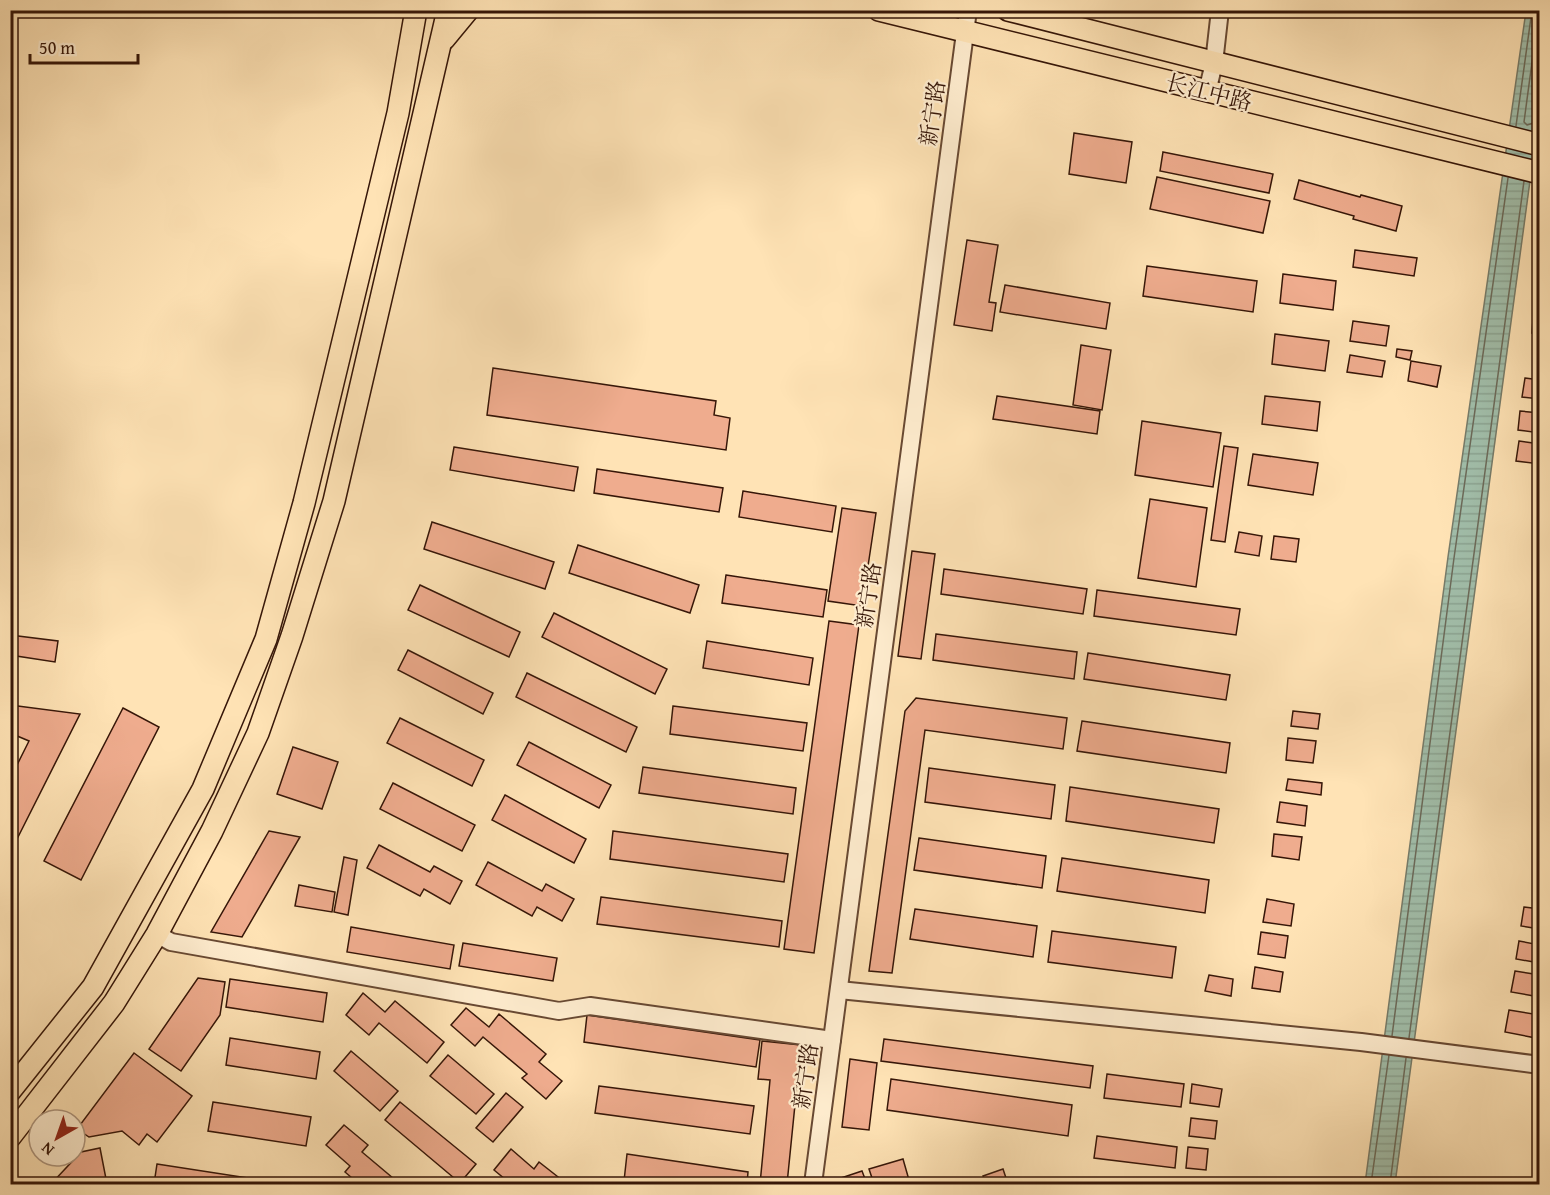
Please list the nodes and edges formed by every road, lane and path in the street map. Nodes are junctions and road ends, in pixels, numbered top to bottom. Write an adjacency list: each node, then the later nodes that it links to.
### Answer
1 (400, 10): 10 (main road)
2 (416, 10): 10 (main road)
3 (448, 10): 11 (main road)
4 (468, 10): 11 (main road)
5 (879, 10): 9 (main road, 长江中路)
6 (968, 10): 9 (street, 新宁路)
7 (1008, 10): 12 (main road, 长江中路)
8 (1221, 10): 12 (street)
9 (966, 32): 13 (main road, 长江中路); 17 (street, 新宁路)
10 (411, 39): 20 (main road)
11 (440, 45): 16 (main road)
12 (1214, 63): 13 (street); 14 (main road, 长江中路)
13 (1207, 92): 15 (main road, 长江中路)
14 (1539, 145)
15 (1539, 174)
16 (157, 934): 18 (street); 21 (main road)
17 (839, 990): 18 (street, 新宁路); 19 (street)
18 (832, 1040): 22 (street, 新宁路)
19 (1539, 1065)
20 (10, 1091)
21 (10, 1137)
22 (813, 1185)

